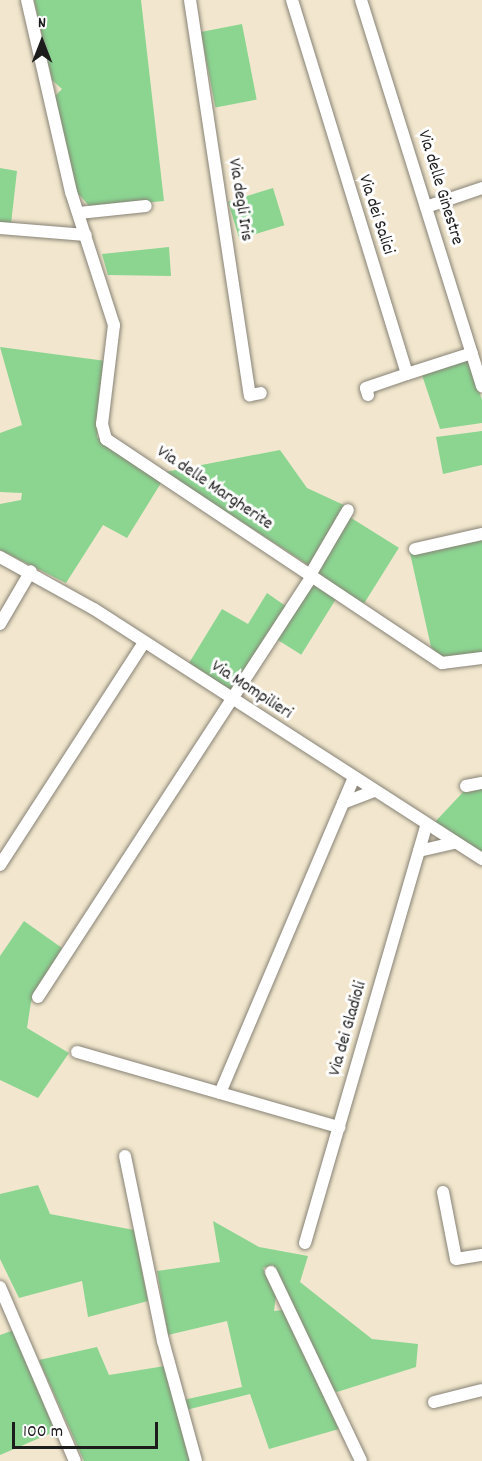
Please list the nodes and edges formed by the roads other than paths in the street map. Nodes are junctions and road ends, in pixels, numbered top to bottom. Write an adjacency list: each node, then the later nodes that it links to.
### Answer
1 (27, 0): 8 (street, Via delle Margherite)
2 (190, 0): 14 (street, Via degli Iris)
3 (292, 0): 12 (street, Via dei Salici)
4 (361, 0): 7 (street, Via delle Ginestre)
5 (482, 188): 7 (street)
6 (146, 206): 8 (street)
7 (426, 207): 11 (street, Via delle Ginestre)
8 (79, 213): 10 (street, Via delle Margherite)
9 (0, 228): 10 (street)
10 (86, 236): 21 (street, Via delle Margherite)
11 (472, 353): 12 (street); 13 (street, Via delle Ginestre)
12 (407, 374): 15 (street)
13 (482, 387)
14 (261, 393)
15 (368, 395)
16 (348, 510): 21 (street)
17 (482, 534): 18 (street)
18 (415, 549)
19 (0, 557): 20 (street, Via Mompilieri)
20 (31, 571): 22 (street); 23 (street, Via Mompilieri)
21 (311, 575): 24 (street, Via delle Margherite); 25 (street)
22 (0, 624)
23 (143, 644): 25 (street, Via Mompilieri); 35 (street)
24 (482, 658)
25 (231, 700): 26 (street, Via Mompilieri); 36 (street)
26 (354, 778): 29 (street, Via Mompilieri); 30 (street)
27 (482, 783): 28 (street)
28 (466, 786)
29 (374, 791): 30 (street); 31 (street, Via Mompilieri)
30 (344, 803): 38 (street)
31 (427, 824): 32 (street, Via Mompilieri); 33 (street, Via dei Gladioli)
32 (455, 843): 33 (street); 34 (street, Via Mompilieri)
33 (419, 851): 39 (street, Via dei Gladioli)
34 (482, 859)
35 (0, 865)
36 (38, 997)
37 (77, 1052): 38 (street)
38 (220, 1093): 39 (street)
39 (339, 1127): 42 (street, Via dei Gladioli)
40 (125, 1156): 49 (street)
41 (443, 1192): 43 (street)
42 (305, 1243)
43 (482, 1255)
44 (271, 1272): 50 (street)
45 (0, 1287): 48 (street)
46 (482, 1390): 47 (street)
47 (434, 1402)
48 (75, 1461)
49 (196, 1461)
50 (361, 1461)

